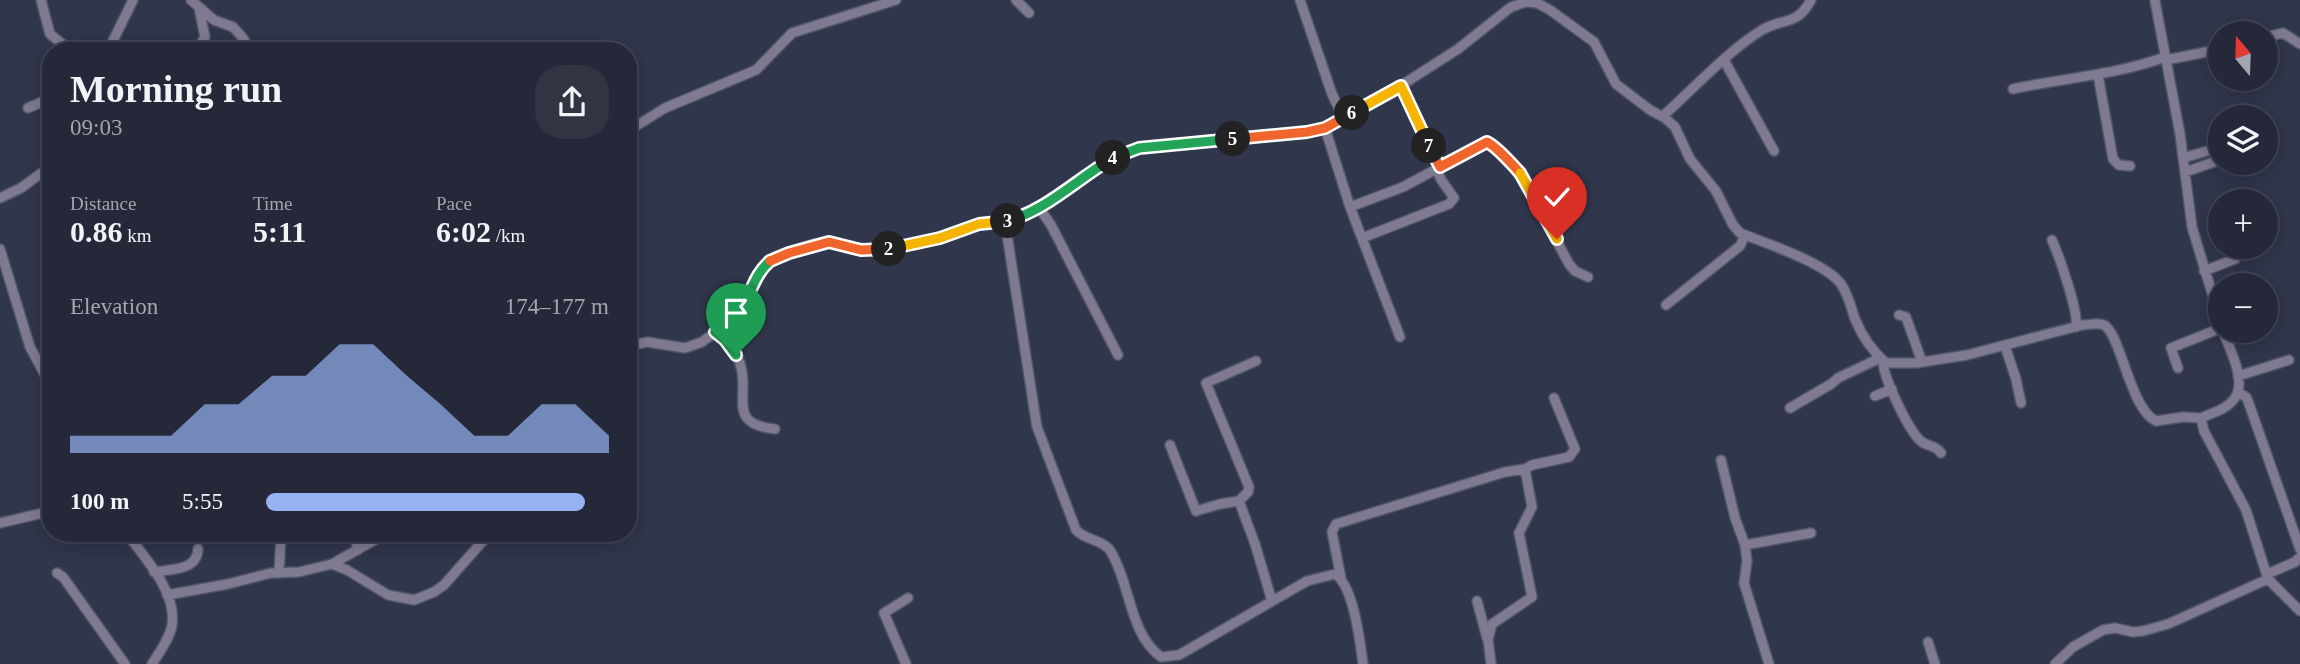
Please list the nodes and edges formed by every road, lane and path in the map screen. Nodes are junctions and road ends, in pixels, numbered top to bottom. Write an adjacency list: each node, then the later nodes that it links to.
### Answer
1 (41, 0): 13 (street)
2 (133, 0): 14 (street)
3 (191, 0): 10 (street)
4 (896, 0): 28 (street)
5 (1016, 0): 11 (street)
6 (1300, 0): 27 (street)
7 (1811, 0): 20 (street)
8 (2155, 1): 19 (street)
9 (1512, 4): 22 (street); 26 (street)
10 (199, 8): 15 (street); 16 (street)
11 (1029, 13)
12 (2278, 34): 17 (street)
13 (60, 42)
14 (113, 42)
15 (202, 42)
16 (245, 42)
17 (2300, 44)
18 (2208, 51): 19 (street)
19 (2165, 58): 21 (street); 32 (street)
20 (1724, 60): 26 (street); 30 (street)
21 (2098, 75): 23 (street); 34 (street)
22 (1401, 86): 27 (street); 35 (street)
23 (2014, 89)
24 (42, 102): 25 (street)
25 (28, 108)
26 (1663, 116): 42 (street)
27 (1343, 117): 29 (street)
28 (637, 125)
29 (1325, 128): 39 (street); 40 (street)
30 (1774, 151)
31 (2208, 151): 32 (street)
32 (2183, 158): 36 (street)
33 (2208, 164): 36 (street)
34 (2130, 166)
35 (1438, 168): 39 (street); 43 (street); 48 (street)
36 (2185, 172): 47 (street)
37 (42, 173): 38 (street)
38 (0, 198)
39 (1350, 207): 43 (street)
40 (1040, 209): 41 (street); 59 (street)
41 (1005, 222): 53 (street); 106 (street)
42 (1745, 235): 50 (street); 60 (street)
43 (1363, 238): 55 (street)
44 (2052, 240): 52 (street)
45 (0, 248): 65 (street)
46 (2235, 259): 47 (street)
47 (2204, 271): 49 (street)
48 (1588, 277)
49 (2208, 284)
50 (1666, 305)
51 (1899, 315): 63 (street)
52 (2076, 327): 58 (street); 73 (street)
53 (715, 332): 57 (street); 74 (street)
54 (2208, 334): 64 (street)
55 (1400, 337)
56 (2227, 343): 66 (street)
57 (637, 344)
58 (2005, 346): 63 (street); 71 (street)
59 (1118, 355)
60 (1881, 359): 63 (street); 67 (street); 72 (street)
61 (1256, 360): 79 (street)
62 (2289, 360): 66 (street)
63 (1922, 362)
64 (2178, 368)
65 (42, 369)
66 (2238, 376): 68 (street)
67 (1892, 390): 69 (street); 76 (street)
68 (2238, 392): 73 (street); 90 (street)
69 (1875, 396)
70 (1554, 398): 78 (street)
71 (2021, 403)
72 (1790, 408)
73 (2201, 418): 97 (street)
74 (775, 429)
75 (1170, 445): 79 (street)
76 (1941, 453)
77 (1721, 460): 88 (street)
78 (1525, 468): 98 (street); 104 (street)
79 (1239, 502): 101 (street)
80 (42, 513): 81 (street)
81 (0, 523)
82 (1811, 533): 88 (street)
83 (133, 542): 94 (street)
84 (281, 542): 96 (street)
85 (356, 542): 91 (street)
86 (370, 542): 91 (street)
87 (482, 542): 93 (street)
88 (1745, 545): 112 (street)
89 (198, 549): 94 (street)
90 (2300, 549)
91 (358, 550): 93 (street)
92 (2300, 557): 97 (street)
93 (332, 564): 96 (street)
94 (154, 572): 99 (street)
95 (57, 573): 108 (street)
96 (279, 573): 99 (street)
97 (2267, 576): 103 (street); 114 (street)
98 (1341, 578): 101 (street); 107 (street)
99 (167, 595): 109 (street)
100 (908, 598): 110 (street)
101 (1272, 601): 106 (street)
102 (1477, 601): 104 (street)
103 (2300, 611)
104 (1488, 639): 111 (street)
105 (1928, 642): 113 (street)
106 (1159, 661)
107 (1362, 663)
108 (125, 664)
109 (152, 664)
110 (906, 664)
111 (1491, 664)
112 (1769, 664)
113 (1935, 664)
114 (2055, 664)

